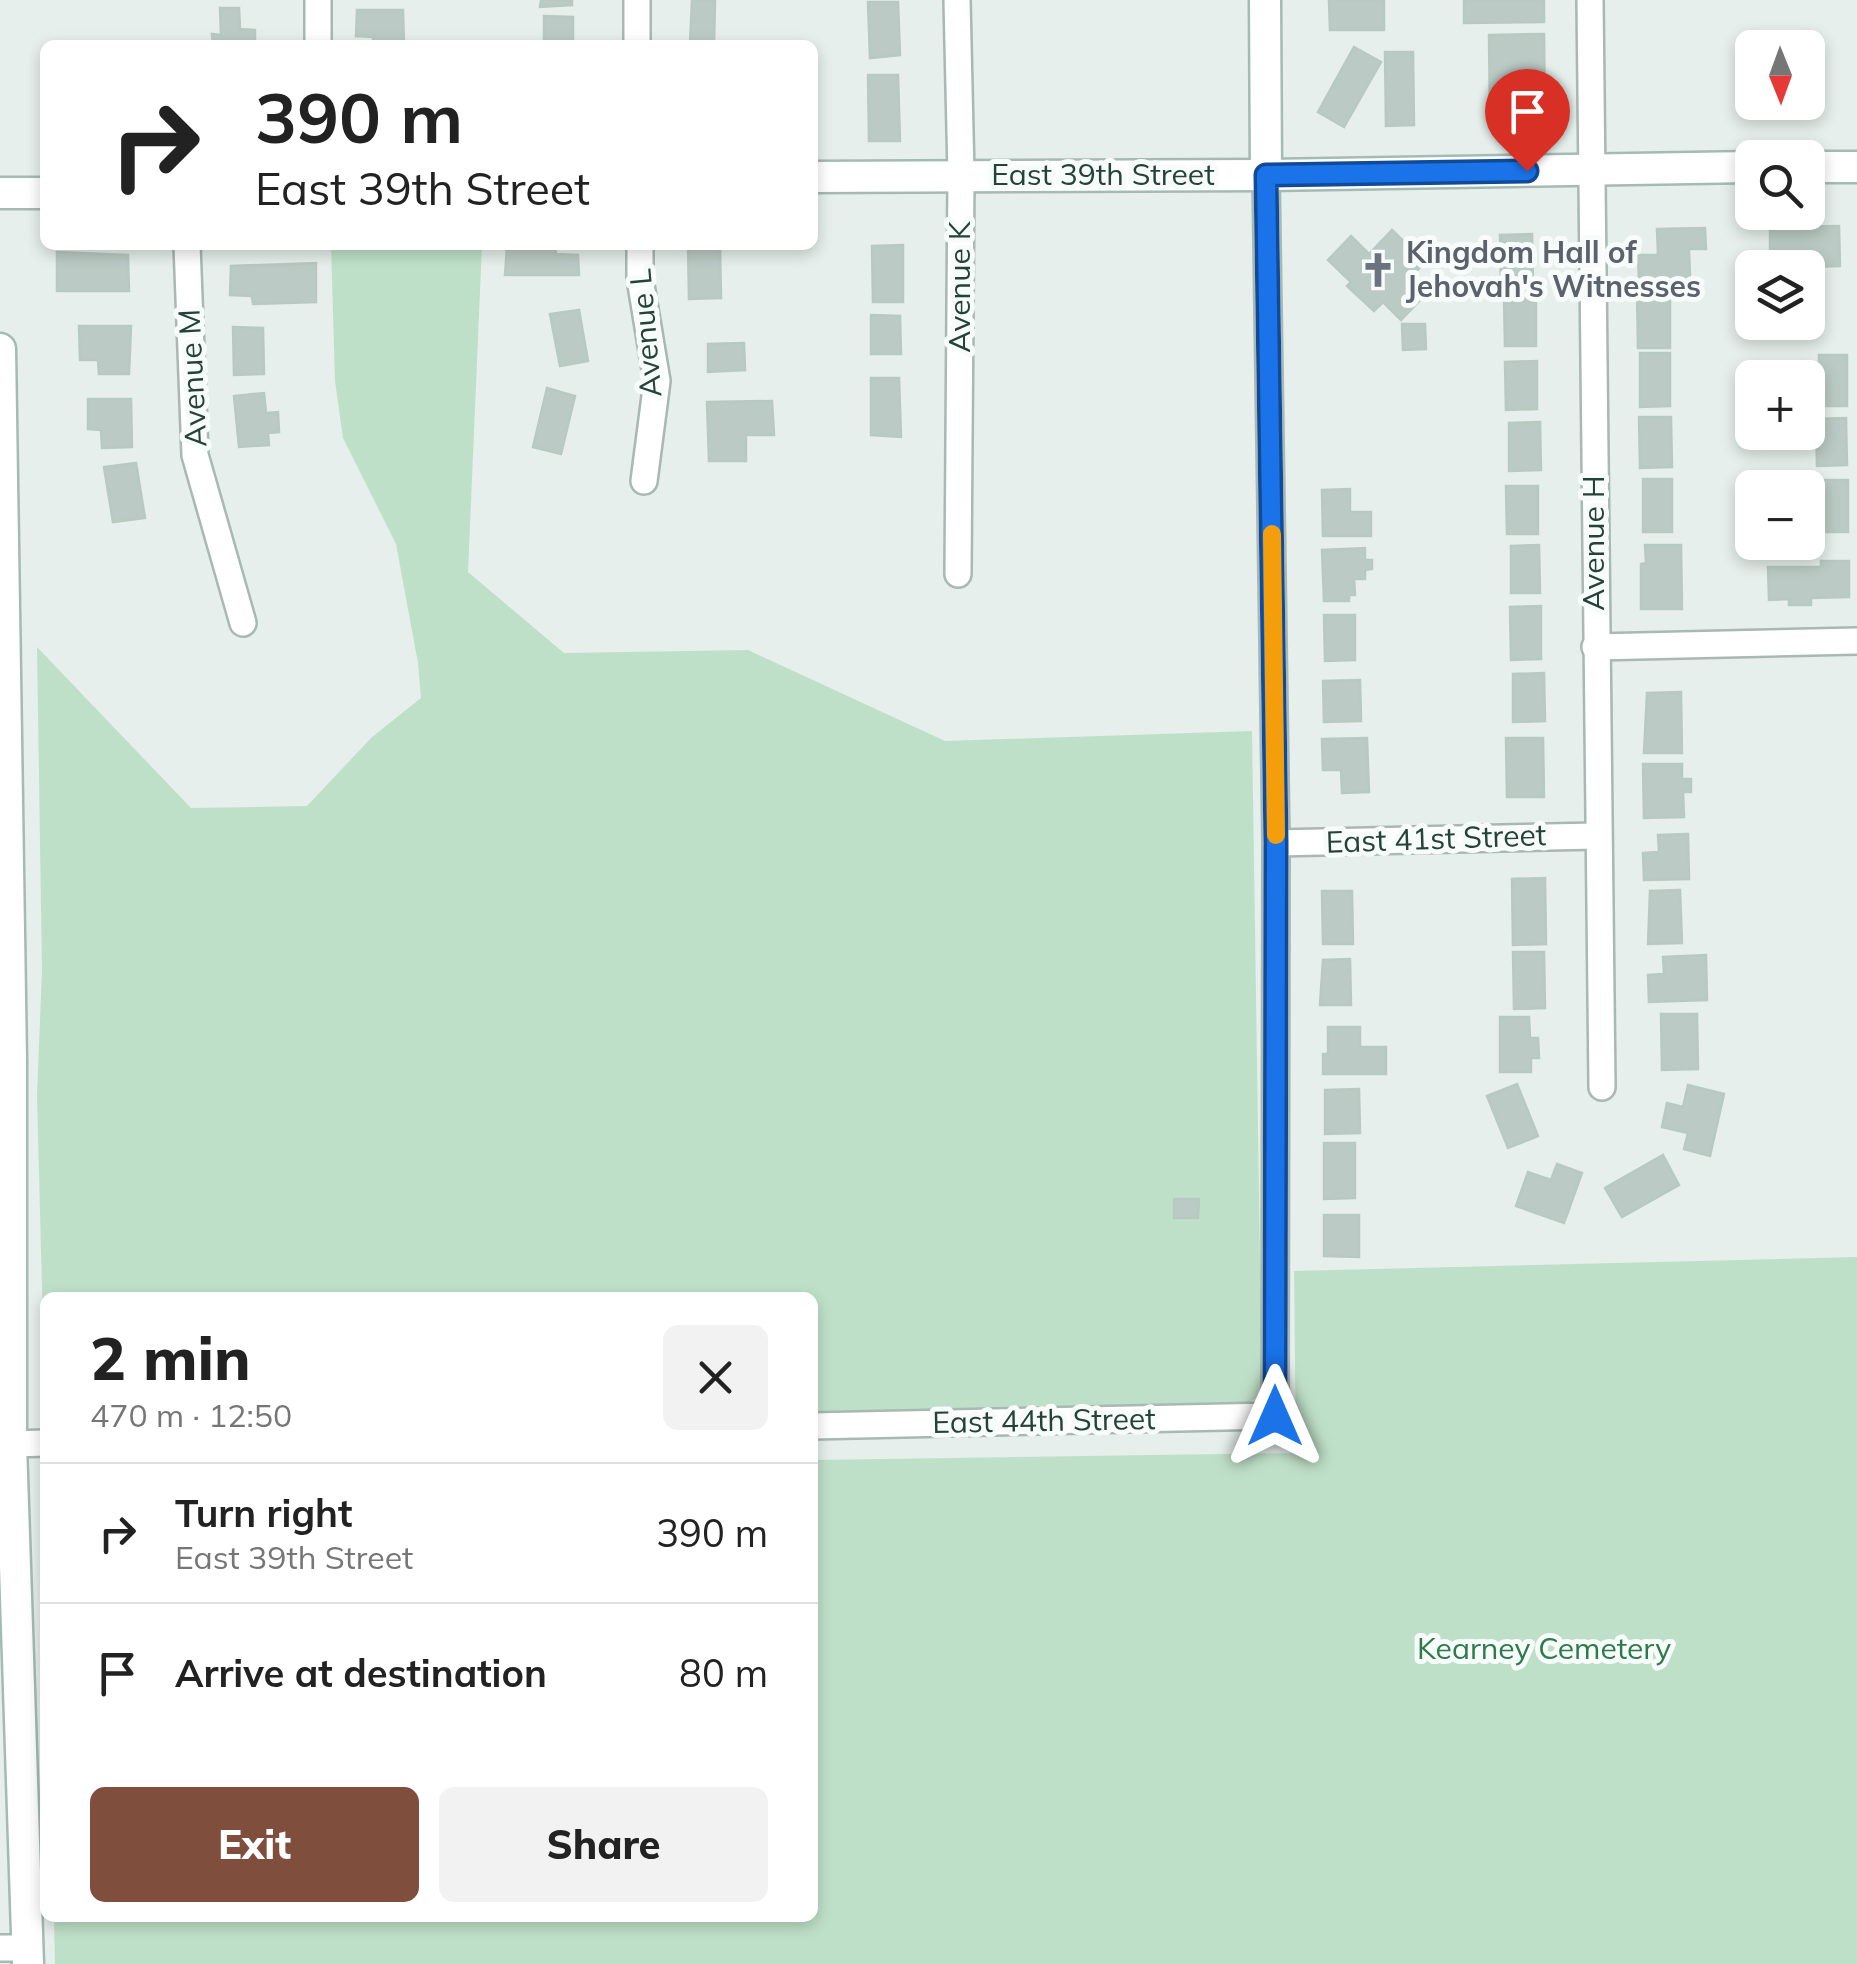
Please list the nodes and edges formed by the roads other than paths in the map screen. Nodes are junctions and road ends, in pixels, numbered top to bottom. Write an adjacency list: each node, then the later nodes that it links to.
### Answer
1 (318, 0): 6 (street)
2 (637, 0): 7 (street)
3 (957, 0): 12 (street, Avenue K)
4 (1264, 0): 13 (main road)
5 (1590, 0): 11 (street, Avenue H)
6 (318, 40)
7 (637, 40)
8 (1735, 167): 11 (main road, East 39th Street)
9 (1825, 167): 10 (main road)
10 (1857, 167)
11 (1592, 170): 13 (main road, East 39th Street); 24 (street, Avenue H)
12 (961, 175): 13 (main road, East 39th Street); 14 (main road, East 39th Street); 21 (street, Avenue K)
13 (1266, 175): 26 (street)
14 (818, 177)
15 (0, 193): 16 (main road)
16 (40, 193)
17 (187, 250): 22 (street, Avenue M)
18 (640, 250): 20 (street, Avenue L)
19 (0, 349): 27 (main road)
20 (644, 481)
21 (958, 574)
22 (244, 623)
23 (1857, 641): 24 (street)
24 (1595, 647): 25 (street, Avenue H)
25 (1597, 836): 26 (street, East 41st Street); 28 (street, Avenue H)
26 (1276, 843): 29 (street, East 44th Street)
27 (3, 876): 31 (main road)
28 (1602, 1087)
29 (818, 1426)
30 (40, 1443): 31 (street)
31 (11, 1444): 32 (main road)
32 (19, 1953)

